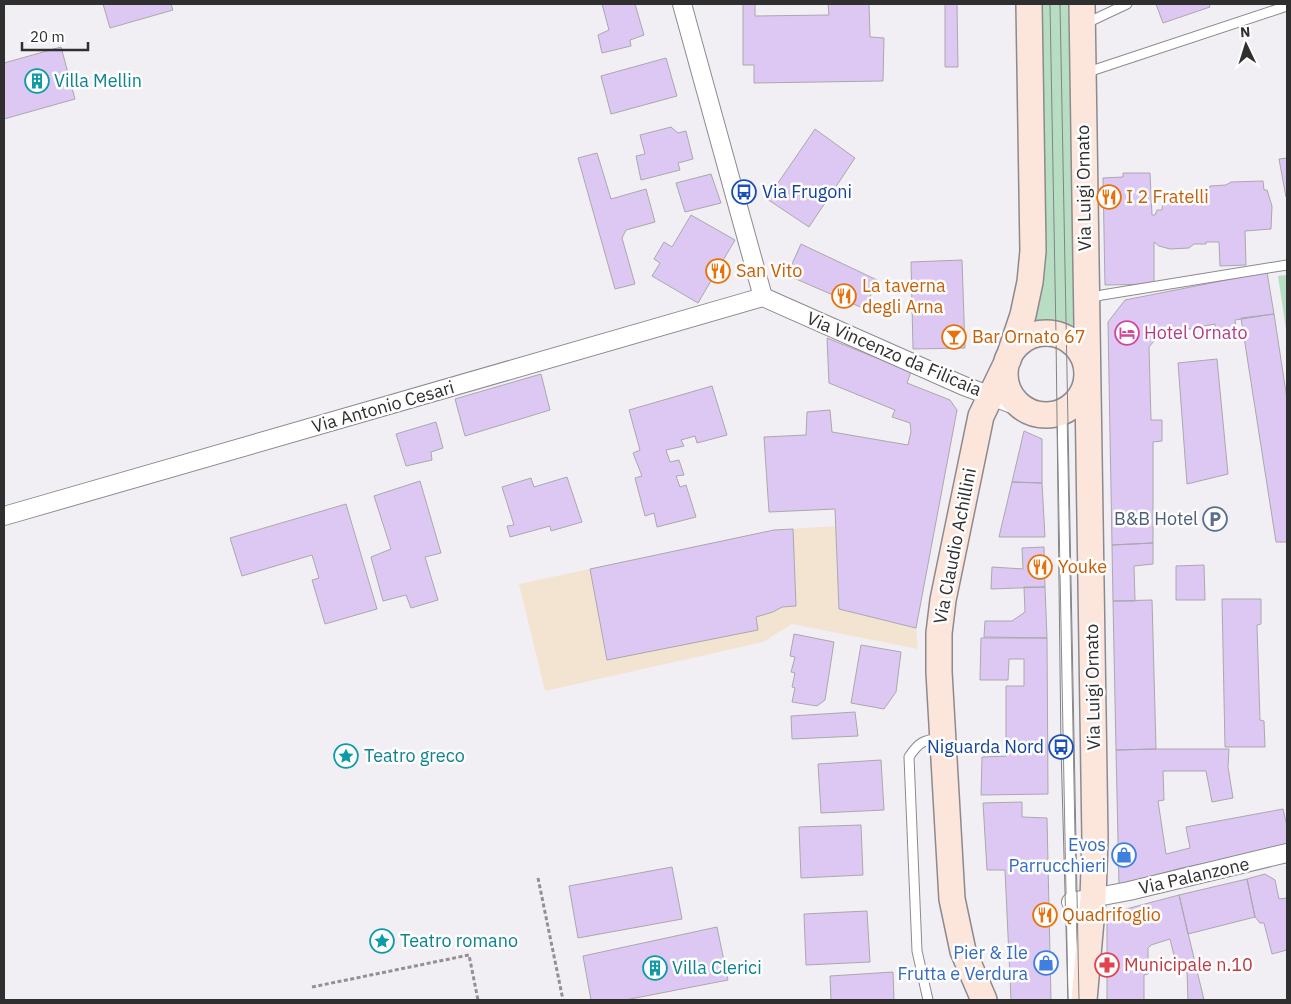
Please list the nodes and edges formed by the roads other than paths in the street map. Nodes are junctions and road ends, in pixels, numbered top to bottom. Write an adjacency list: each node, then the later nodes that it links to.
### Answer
1 (682, 4): 8 (street)
2 (1029, 4): 10 (main road)
3 (1127, 4): 5 (lane)
4 (1287, 6): 6 (lane)
5 (1082, 16): 6 (main road, Via Luigi Ornato)
6 (1083, 77): 9 (main road, Via Luigi Ornato)
7 (1287, 265): 9 (lane)
8 (763, 298): 12 (street, Via Vincenzo da Filicaia); 15 (street, Via Antonio Cesari)
9 (1085, 300): 11 (main road, Via Luigi Ornato)
10 (1008, 360): 11 (main road, Via Luigi Ornato); 12 (main road, Via Claudio Achillini); 13 (main road)
11 (1087, 373): 14 (main road, Via Luigi Ornato); 18 (main road, Via Luigi Ornato)
12 (991, 396): 13 (street, Via Vincenzo da Filicaia); 16 (main road, Via Claudio Achillini)
13 (1026, 409): 14 (main road)
14 (1062, 411): 18 (lane, Via Luigi Ornato)
15 (4, 516)
16 (943, 738): 19 (lane); 20 (main road, Via Claudio Achillini)
17 (1287, 854): 18 (street, Via Palanzone)
18 (1082, 900): 21 (lane, Via Luigi Ornato); 22 (main road, Via Luigi Ornato)
19 (928, 1000)
20 (984, 1000)
21 (1073, 1000)
22 (1084, 1000)

